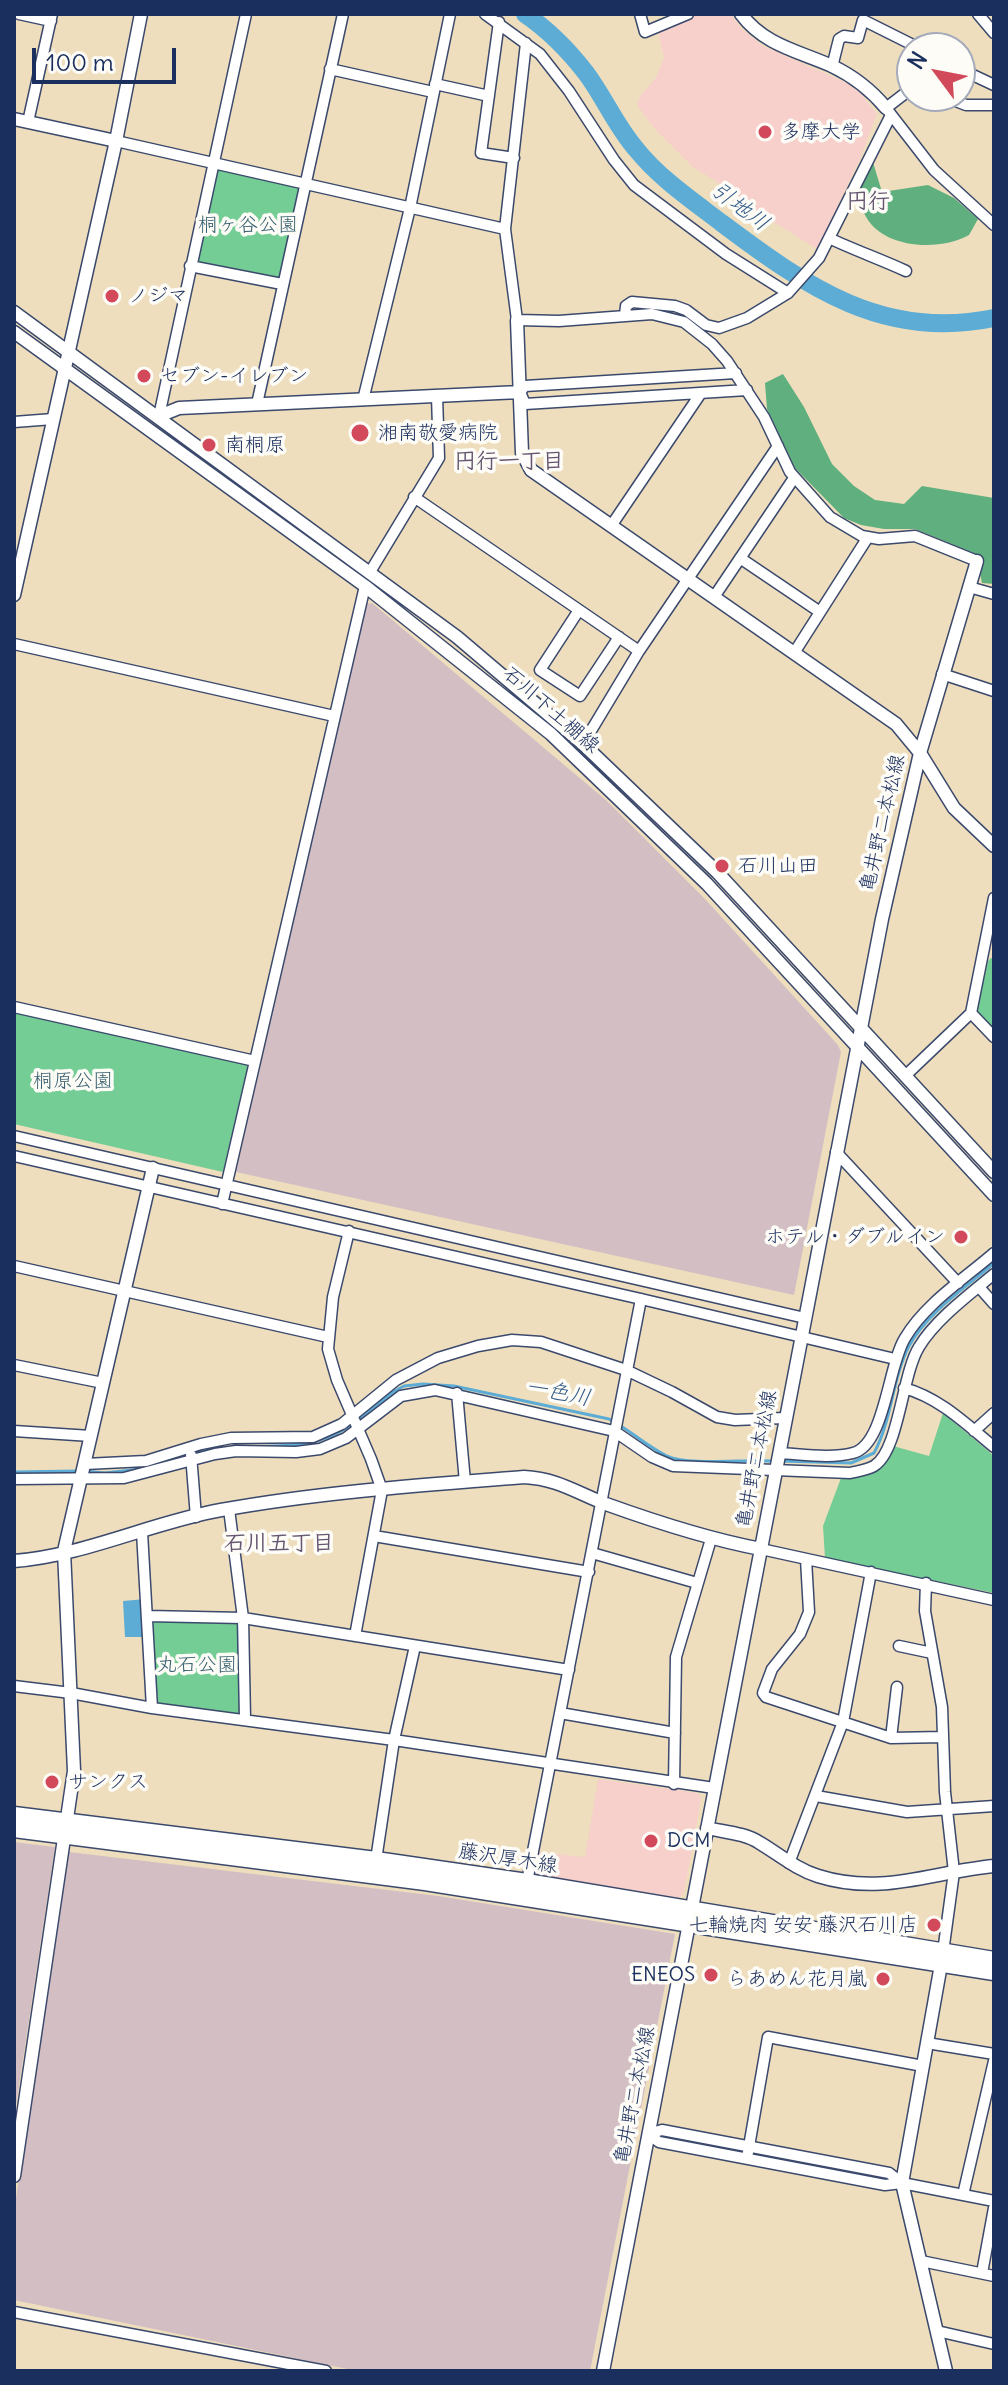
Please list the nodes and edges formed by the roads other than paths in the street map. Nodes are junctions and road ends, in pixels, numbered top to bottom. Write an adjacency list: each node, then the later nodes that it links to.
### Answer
1 (19, 14): 11 (street)
2 (141, 14): 24 (street)
3 (246, 14): 26 (street)
4 (343, 14): 17 (street)
5 (450, 14): 18 (street)
6 (485, 14): 12 (street)
7 (640, 14): 8 (street)
8 (688, 14)
9 (741, 14): 16 (street)
10 (978, 14): 13 (street)
11 (51, 17): 23 (street)
12 (499, 22): 15 (street); 19 (street)
13 (994, 33)
14 (896, 36): 16 (street)
15 (526, 43): 25 (street); 35 (street)
16 (832, 67): 21 (street)
17 (330, 69): 18 (street); 27 (street)
18 (434, 88): 19 (street); 28 (street)
19 (489, 96): 25 (street)
20 (896, 104): 21 (street)
21 (888, 112): 29 (street); 31 (street)
22 (14, 119): 23 (street)
23 (28, 122): 24 (street)
24 (116, 141): 26 (street); 40 (street)
25 (514, 158): 30 (street)
26 (213, 165): 27 (street); 32 (street)
27 (306, 185): 28 (street); 34 (street)
28 (410, 208): 30 (street); 47 (street)
29 (994, 225)
30 (505, 229): 38 (street)
31 (829, 238): 33 (street); 35 (street)
32 (190, 266): 34 (street); 49 (street)
33 (906, 271)
34 (282, 284): 48 (street)
35 (789, 292): 37 (street)
36 (14, 312): 40 (street, 石川下土棚線)
37 (625, 315): 38 (street); 42 (street)
38 (517, 320): 44 (street)
39 (14, 332): 41 (street, 石川下土棚線)
40 (68, 352): 41 (street); 49 (street, 石川下土棚線)
41 (65, 370): 50 (street); 61 (street, 石川下土棚線)
42 (736, 373): 43 (street); 44 (street)
43 (747, 390): 45 (street); 52 (street)
44 (520, 392): 45 (street); 46 (street); 55 (street)
45 (701, 393): 55 (street)
46 (437, 396): 47 (street); 54 (street)
47 (363, 400): 48 (street)
48 (257, 404): 49 (street)
49 (159, 416): 59 (street, 石川下土棚線)
50 (53, 419): 51 (street); 64 (street)
51 (14, 422)
52 (778, 446): 53 (street); 60 (street)
53 (794, 478): 56 (street); 57 (street)
54 (414, 497): 59 (street); 66 (street)
55 (611, 526): 60 (street)
56 (868, 537): 58 (street); 67 (street)
57 (740, 558): 65 (street); 67 (street)
58 (977, 561): 62 (street, 亀井野二本松線)
59 (370, 572): 75 (street, 石川下土棚線)
60 (687, 578): 65 (street); 70 (street)
61 (365, 586): 74 (street); 84 (street, 石川下土棚線)
62 (969, 587): 63 (street); 72 (street, 亀井野二本松線)
63 (994, 594)
64 (14, 595)
65 (714, 597): 71 (street)
66 (579, 610): 68 (street); 68 (street)
67 (820, 612): 71 (street)
68 (619, 637): 70 (street)
69 (14, 644): 74 (street)
70 (639, 651): 75 (street)
71 (794, 653): 76 (street)
72 (942, 674): 73 (street); 76 (street, 亀井野二本松線)
73 (994, 691)
74 (334, 716): 85 (street)
75 (583, 744): 82 (street, 石川下土棚線)
76 (920, 753): 77 (street); 82 (street, 亀井野二本松線)
77 (994, 846)
78 (994, 898): 79 (street)
79 (989, 952): 81 (street)
80 (14, 1007): 85 (street)
81 (971, 1013): 83 (street); 86 (street)
82 (861, 1028): 84 (street, 亀井野二本松線); 86 (street, 石川下土棚線)
83 (994, 1037)
84 (858, 1046): 88 (street, 亀井野二本松線); 94 (street, 石川下土棚線)
85 (255, 1061): 92 (street)
86 (905, 1076): 91 (street, 石川下土棚線)
87 (14, 1136): 90 (street)
88 (836, 1152): 100 (street); 105 (street, 亀井野二本松線)
89 (14, 1156): 93 (street)
90 (153, 1168): 92 (street); 93 (street)
91 (994, 1172)
92 (227, 1185): 95 (street); 105 (street)
93 (149, 1186): 95 (street); 102 (street)
94 (994, 1195)
95 (222, 1204): 96 (street)
96 (349, 1231): 103 (street); 106 (street)
97 (994, 1253): 100 (street)
98 (14, 1266): 102 (street)
99 (994, 1274): 101 (street)
100 (958, 1283): 108 (street)
101 (979, 1287): 104 (street); 112 (street)
102 (124, 1291): 106 (street); 111 (street)
103 (641, 1299): 107 (street); 110 (street)
104 (994, 1304)
105 (805, 1318): 107 (street, 亀井野二本松線)
106 (328, 1337): 115 (street)
107 (801, 1337): 108 (street); 116 (street, 亀井野二本松線)
108 (895, 1359): 125 (street)
109 (14, 1365): 111 (street)
110 (626, 1370): 115 (street); 116 (street); 117 (street)
111 (103, 1383): 121 (street)
112 (904, 1388): 120 (street); 125 (street)
113 (457, 1393): 117 (street); 118 (street); 128 (street)
114 (994, 1413): 120 (street)
115 (353, 1415): 118 (street); 122 (street)
116 (785, 1418): 125 (street, 亀井野二本松線)
117 (615, 1426): 125 (street); 130 (street)
118 (358, 1428): 124 (street); 129 (street)
119 (14, 1431): 121 (street)
120 (974, 1431): 123 (street)
121 (91, 1436): 126 (street)
122 (190, 1447): 124 (street); 126 (street)
123 (994, 1447)
124 (192, 1461): 126 (street); 132 (street)
125 (777, 1461): 136 (street, 亀井野二本松線)
126 (83, 1472): 127 (street); 137 (street)
127 (14, 1479)
128 (465, 1482): 129 (street); 130 (street)
129 (382, 1490): 131 (street); 134 (street)
130 (602, 1503): 135 (street); 138 (street)
131 (229, 1509): 132 (street); 147 (street)
132 (196, 1517): 133 (street)
133 (142, 1532): 137 (street); 146 (street)
134 (374, 1536): 141 (street); 148 (street)
135 (711, 1539): 136 (street); 143 (street)
136 (761, 1549): 139 (street); 166 (street, 亀井野二本松線)
137 (64, 1551): 140 (street); 155 (street)
138 (592, 1553): 141 (street); 143 (street)
139 (806, 1559): 142 (street); 159 (street)
140 (14, 1561)
141 (589, 1572): 152 (street)
142 (871, 1572): 144 (street); 159 (street)
143 (697, 1583): 160 (street)
144 (926, 1583): 145 (street); 151 (street)
145 (994, 1600)
146 (147, 1616): 147 (street); 156 (street)
147 (243, 1618): 148 (street); 158 (street)
148 (355, 1636): 149 (street)
149 (415, 1646): 152 (street); 163 (street)
150 (899, 1646): 151 (street)
151 (932, 1653): 161 (street)
152 (569, 1670): 157 (street)
153 (14, 1686): 155 (street)
154 (897, 1687): 162 (street)
155 (71, 1693): 156 (street); 171 (street)
156 (152, 1708): 158 (street)
157 (560, 1713): 160 (street); 164 (street)
158 (245, 1719): 163 (street)
159 (843, 1722): 162 (street); 167 (street)
160 (675, 1733): 165 (street)
161 (943, 1737): 162 (street); 169 (street)
162 (891, 1738)
163 (394, 1740): 164 (street); 174 (street)
164 (550, 1764): 165 (street); 178 (street)
165 (674, 1784): 166 (street)
166 (714, 1788): 172 (street, 亀井野二本松線)
167 (816, 1796): 169 (street); 175 (street)
168 (994, 1806): 169 (street)
169 (948, 1809): 177 (street)
170 (14, 1815): 171 (main road, 藤沢厚木線)
171 (65, 1828): 173 (main road, 藤沢厚木線); 174 (main road, 藤沢厚木線); 179 (main road, 藤沢厚木線); 189 (street)
172 (707, 1828): 175 (street); 179 (street, 亀井野二本松線)
173 (14, 1829)
174 (376, 1860): 178 (main road, 藤沢厚木線)
175 (789, 1863): 177 (street)
176 (994, 1866): 177 (street)
177 (954, 1872): 180 (street)
178 (527, 1882): 179 (main road, 藤沢厚木線)
179 (690, 1917): 180 (main road, 藤沢厚木線); 187 (street, 亀井野二本松線)
180 (942, 1958): 181 (main road, 藤沢厚木線); 182 (main road, 藤沢厚木線); 183 (street)
181 (994, 1960)
182 (994, 1972)
183 (927, 2043): 184 (street); 186 (street)
184 (994, 2054)
185 (994, 2061): 191 (street)
186 (923, 2066): 188 (street); 190 (street)
187 (648, 2134): 188 (street); 201 (street, 亀井野二本松線)
188 (748, 2153): 190 (street)
189 (14, 2176)
190 (902, 2183): 191 (street); 194 (street)
191 (963, 2195): 192 (street)
192 (994, 2201)
193 (994, 2208): 195 (street)
194 (921, 2261): 195 (street); 198 (street)
195 (982, 2273): 196 (street)
196 (994, 2276)
197 (14, 2312): 200 (street)
198 (937, 2331): 199 (street); 202 (street)
199 (994, 2344)
200 (326, 2371)
201 (603, 2371)
202 (946, 2371)

